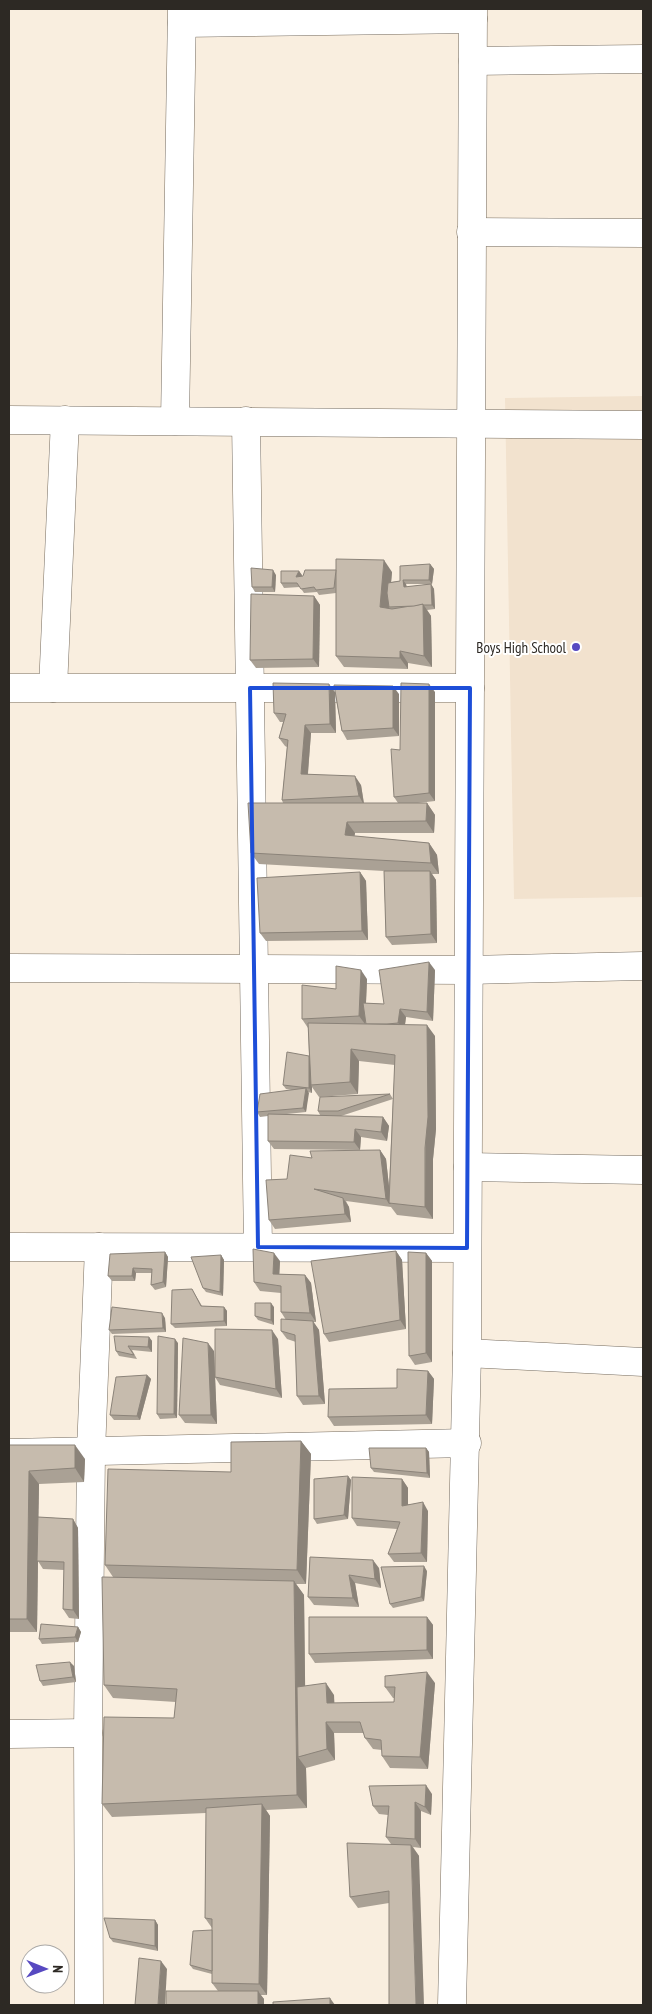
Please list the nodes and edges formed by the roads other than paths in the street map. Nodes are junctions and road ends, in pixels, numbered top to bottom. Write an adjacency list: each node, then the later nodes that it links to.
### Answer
1 (473, 14): 2 (street); 4 (street)
2 (182, 16): 9 (street)
3 (643, 59): 4 (street)
4 (472, 61): 5 (street)
5 (471, 232): 6 (street); 11 (street)
6 (643, 232)
7 (9, 420): 8 (street)
8 (65, 420): 9 (street); 14 (street)
9 (175, 421): 10 (street)
10 (246, 421): 11 (street); 15 (street)
11 (470, 424): 12 (street); 16 (street)
12 (643, 425)
13 (9, 688): 14 (street)
14 (53, 688): 15 (street)
15 (250, 688): 16 (street); 19 (street)
16 (470, 688): 20 (street)
17 (643, 966): 20 (street)
18 (9, 968): 19 (street)
19 (254, 969): 20 (street); 25 (street)
20 (468, 970): 21 (street)
21 (468, 1167): 22 (street); 26 (street)
22 (643, 1170)
23 (9, 1246): 24 (street)
24 (99, 1247): 25 (street); 31 (street)
25 (258, 1247): 26 (street)
26 (467, 1248): 27 (street)
27 (468, 1353): 28 (street); 29 (street)
28 (643, 1362)
29 (466, 1443): 31 (street); 35 (street)
30 (9, 1452): 31 (street)
31 (91, 1452): 32 (street)
32 (88, 1733): 33 (street); 34 (street)
33 (9, 1734)
34 (89, 2005)
35 (452, 2005)

